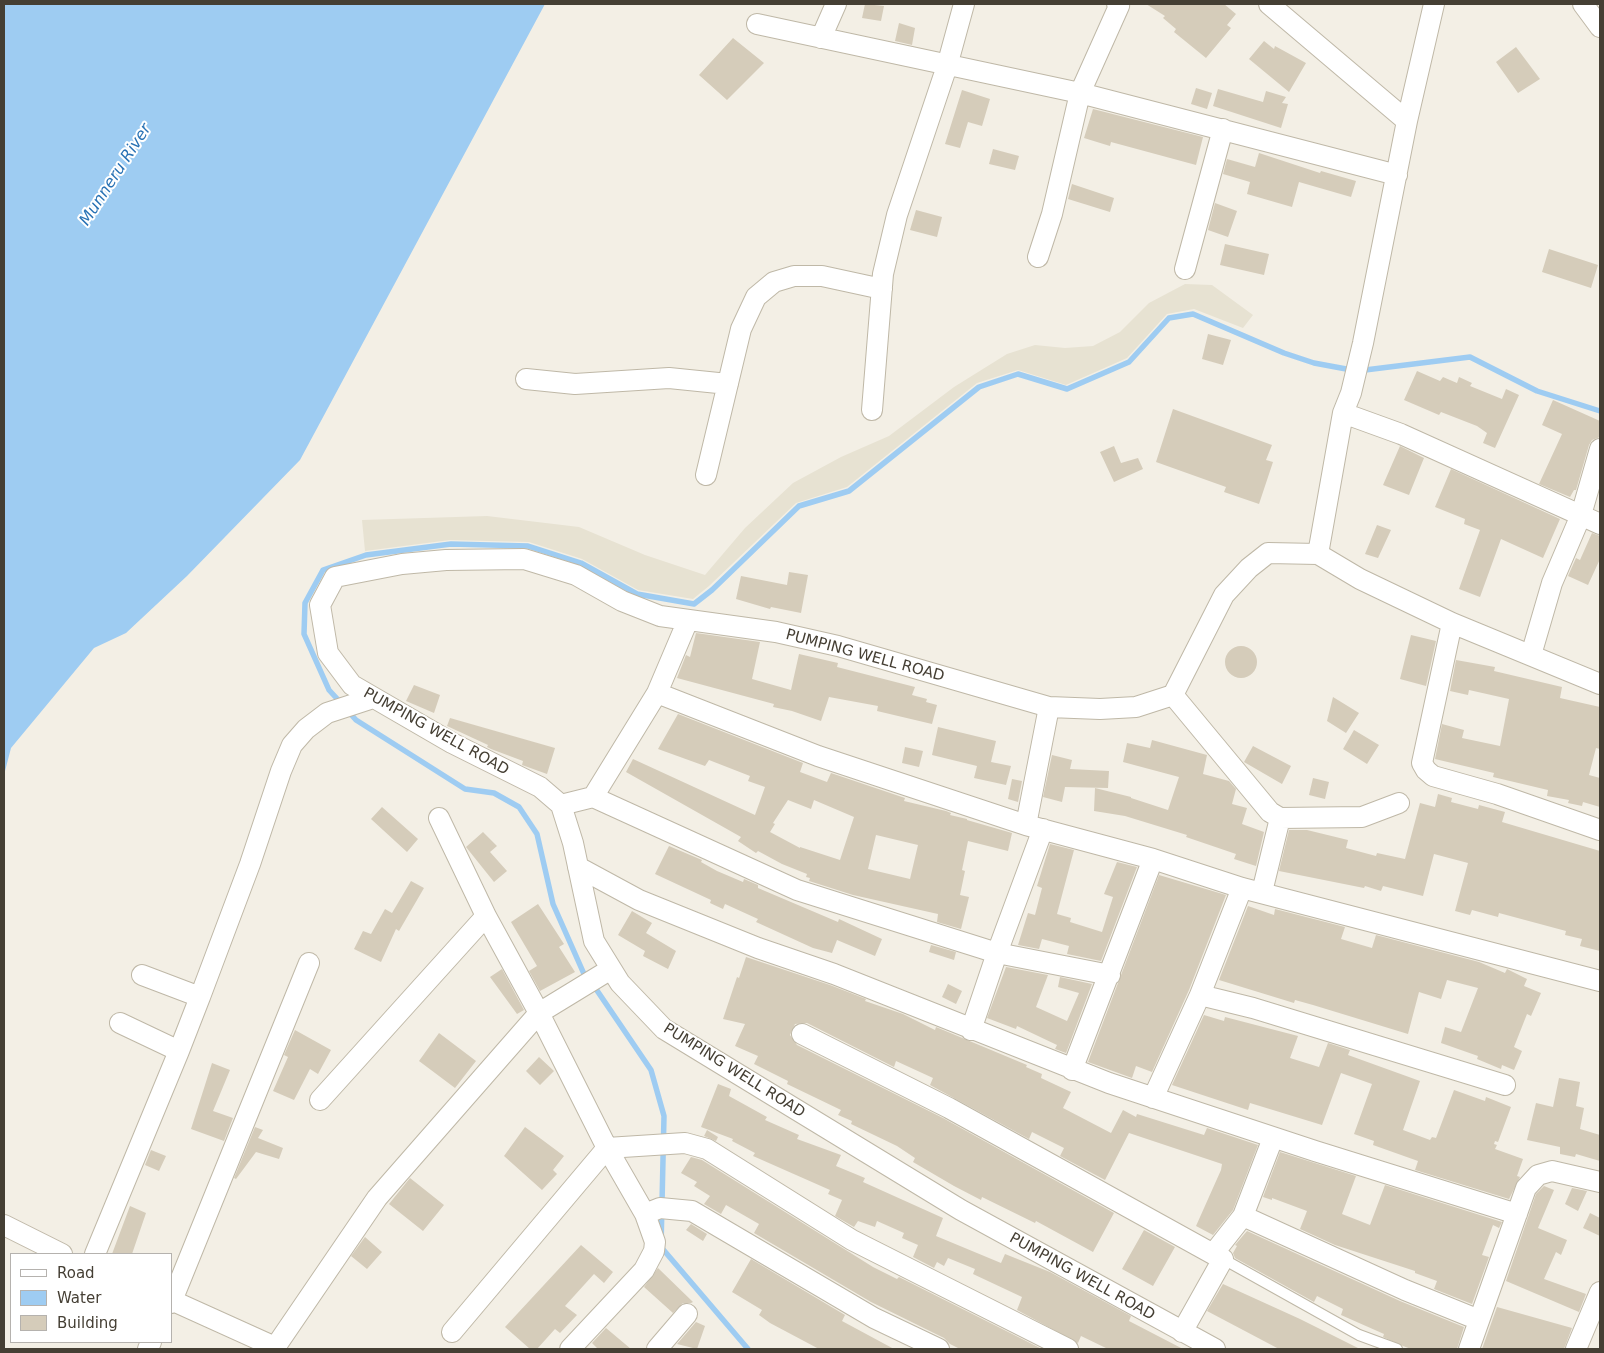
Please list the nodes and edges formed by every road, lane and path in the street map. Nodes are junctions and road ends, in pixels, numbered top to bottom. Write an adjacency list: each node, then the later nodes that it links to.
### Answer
1 (836, 4): 9 (street)
2 (964, 4): 10 (street)
3 (1117, 4): 11 (street)
4 (1269, 4): 12 (street)
5 (1434, 4): 12 (street)
6 (1583, 4): 8 (street)
7 (757, 24): 9 (street)
8 (1600, 27)
9 (821, 38): 10 (street)
10 (947, 66): 11 (street); 17 (street)
11 (1080, 93): 13 (street); 15 (street)
12 (1407, 121): 14 (street)
13 (1223, 129): 14 (street); 16 (street)
14 (1397, 175): 21 (street)
15 (1038, 257)
16 (1186, 269)
17 (882, 289): 19 (street); 20 (street)
18 (526, 379): 19 (street)
19 (728, 384): 23 (street)
20 (872, 410)
21 (1343, 413): 24 (street); 26 (street)
22 (1600, 449): 24 (street)
23 (706, 475)
24 (1581, 515): 25 (street); 29 (street)
25 (1600, 524)
26 (1318, 554): 28 (street); 32 (street)
27 (688, 620): 31 (street); 33 (street, PUMPING WELL ROAD); 34 (street, PUMPING WELL ROAD)
28 (1452, 623): 29 (street); 41 (street)
29 (1531, 655): 30 (street)
30 (1600, 684)
31 (657, 693): 35 (street); 40 (street)
32 (1174, 696): 34 (street, PUMPING WELL ROAD); 39 (street)
33 (364, 700): 37 (street, PUMPING WELL ROAD); 54 (street)
34 (1049, 707): 40 (street)
35 (593, 797): 37 (street); 47 (street)
36 (1399, 803): 39 (street)
37 (561, 805): 43 (street, PUMPING WELL ROAD)
38 (439, 818): 46 (street)
39 (1280, 818): 45 (street)
40 (1035, 827): 42 (street); 47 (street)
41 (1600, 830)
42 (1153, 859): 44 (street); 51 (street)
43 (578, 867): 49 (street, PUMPING WELL ROAD); 57 (street)
44 (1242, 888): 45 (street); 53 (street)
45 (1262, 892): 52 (street)
46 (486, 916): 55 (street); 63 (street)
47 (997, 953): 51 (street); 57 (street)
48 (309, 963): 75 (street)
49 (611, 969): 55 (street); 79 (street, PUMPING WELL ROAD)
50 (142, 975): 54 (street)
51 (1110, 975): 60 (street)
52 (1600, 981)
53 (1200, 995): 61 (street); 62 (street)
54 (200, 997): 59 (street)
55 (539, 1013): 65 (street); 80 (street)
56 (120, 1023): 59 (street)
57 (971, 1030): 60 (street)
58 (802, 1034): 73 (street)
59 (179, 1051): 72 (street)
60 (1072, 1070): 62 (street)
61 (1505, 1085)
62 (1153, 1098): 64 (street)
63 (320, 1100)
64 (1274, 1138): 68 (street); 69 (street)
65 (607, 1148): 67 (street); 78 (street); 84 (street)
66 (1600, 1182): 68 (street)
67 (653, 1211): 81 (street); 83 (street)
68 (1517, 1214): 77 (street)
69 (1242, 1216): 73 (street); 77 (street)
70 (4, 1225): 71 (street)
71 (60, 1253)
72 (95, 1253)
73 (1218, 1256): 79 (street); 86 (lane)
74 (1600, 1292): 88 (street)
75 (172, 1301): 80 (street)
76 (687, 1314): 82 (street)
77 (1479, 1320): 87 (street)
78 (452, 1332)
79 (1182, 1332): 85 (street, PUMPING WELL ROAD)
80 (274, 1348)
81 (570, 1349)
82 (657, 1349)
83 (939, 1349)
84 (1068, 1349)
85 (1215, 1349)
86 (1397, 1349)
87 (1469, 1349)
88 (1576, 1349)

